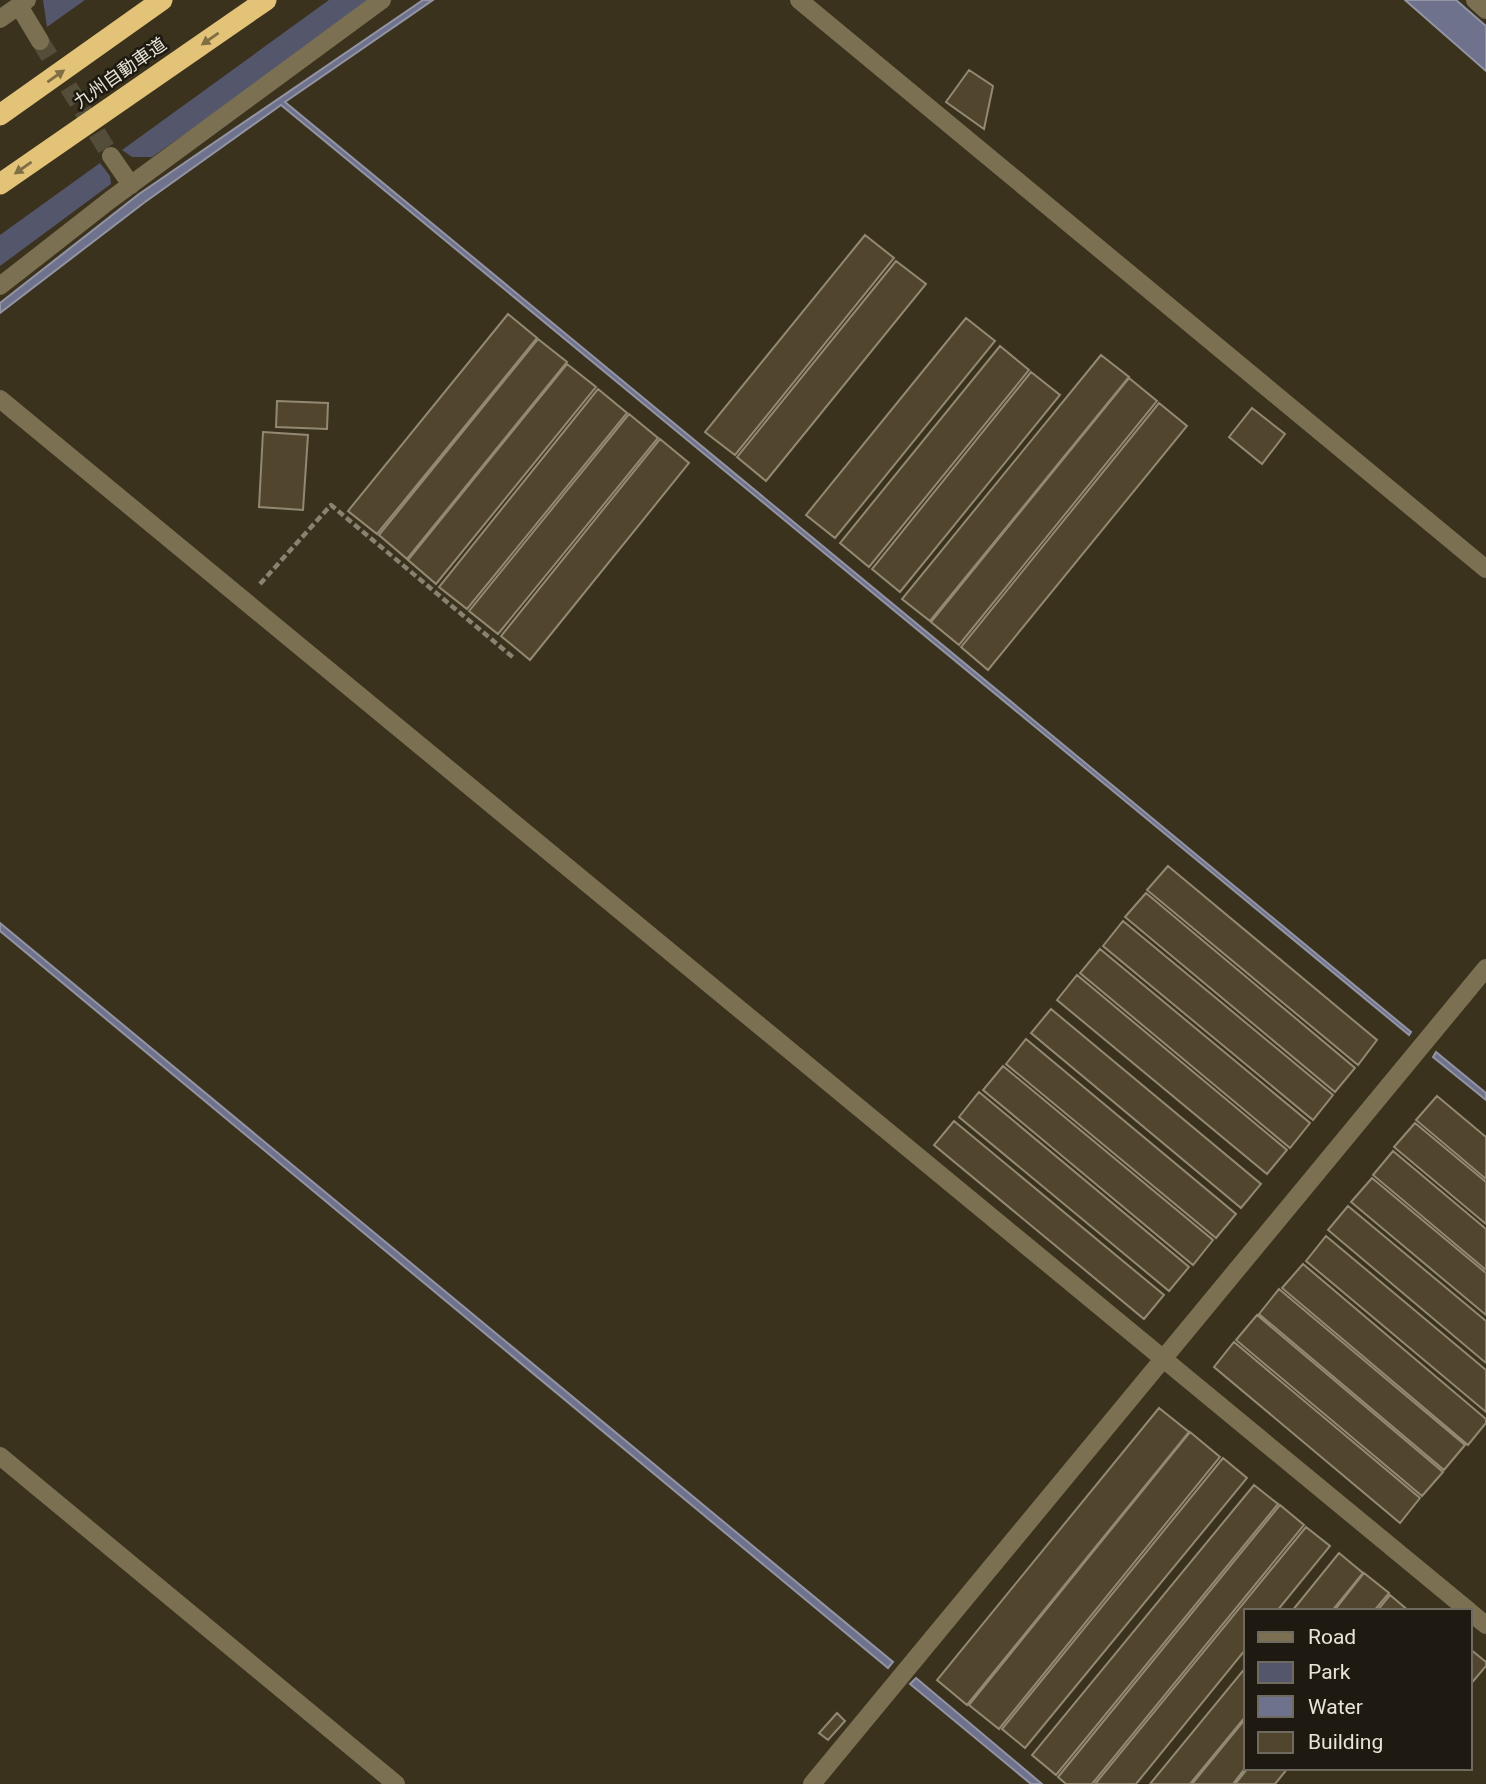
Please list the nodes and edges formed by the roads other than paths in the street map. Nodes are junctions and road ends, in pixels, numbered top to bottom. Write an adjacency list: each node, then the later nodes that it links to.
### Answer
1 (162, 0): 10 (highway, 九州自動車道, one-way to 1)
2 (266, 0): 12 (highway, 九州自動車道, one-way to 12)
3 (382, 0): 13 (street)
4 (799, 0): 16 (street)
5 (1475, 0): 7 (street)
6 (23, 3): 8 (street); 9 (street)
7 (1486, 10)
8 (0, 19)
9 (40, 41)
10 (0, 116)
11 (111, 156): 13 (street)
12 (0, 184)
13 (131, 184): 14 (street)
14 (0, 286)
15 (0, 399): 18 (street)
16 (1486, 569)
17 (1486, 968): 18 (street)
18 (1163, 1358): 20 (street); 24 (street)
19 (0, 1455): 23 (street)
20 (1468, 1609)
21 (1472, 1613): 22 (street)
22 (1486, 1625)
23 (396, 1784)
24 (812, 1784)

